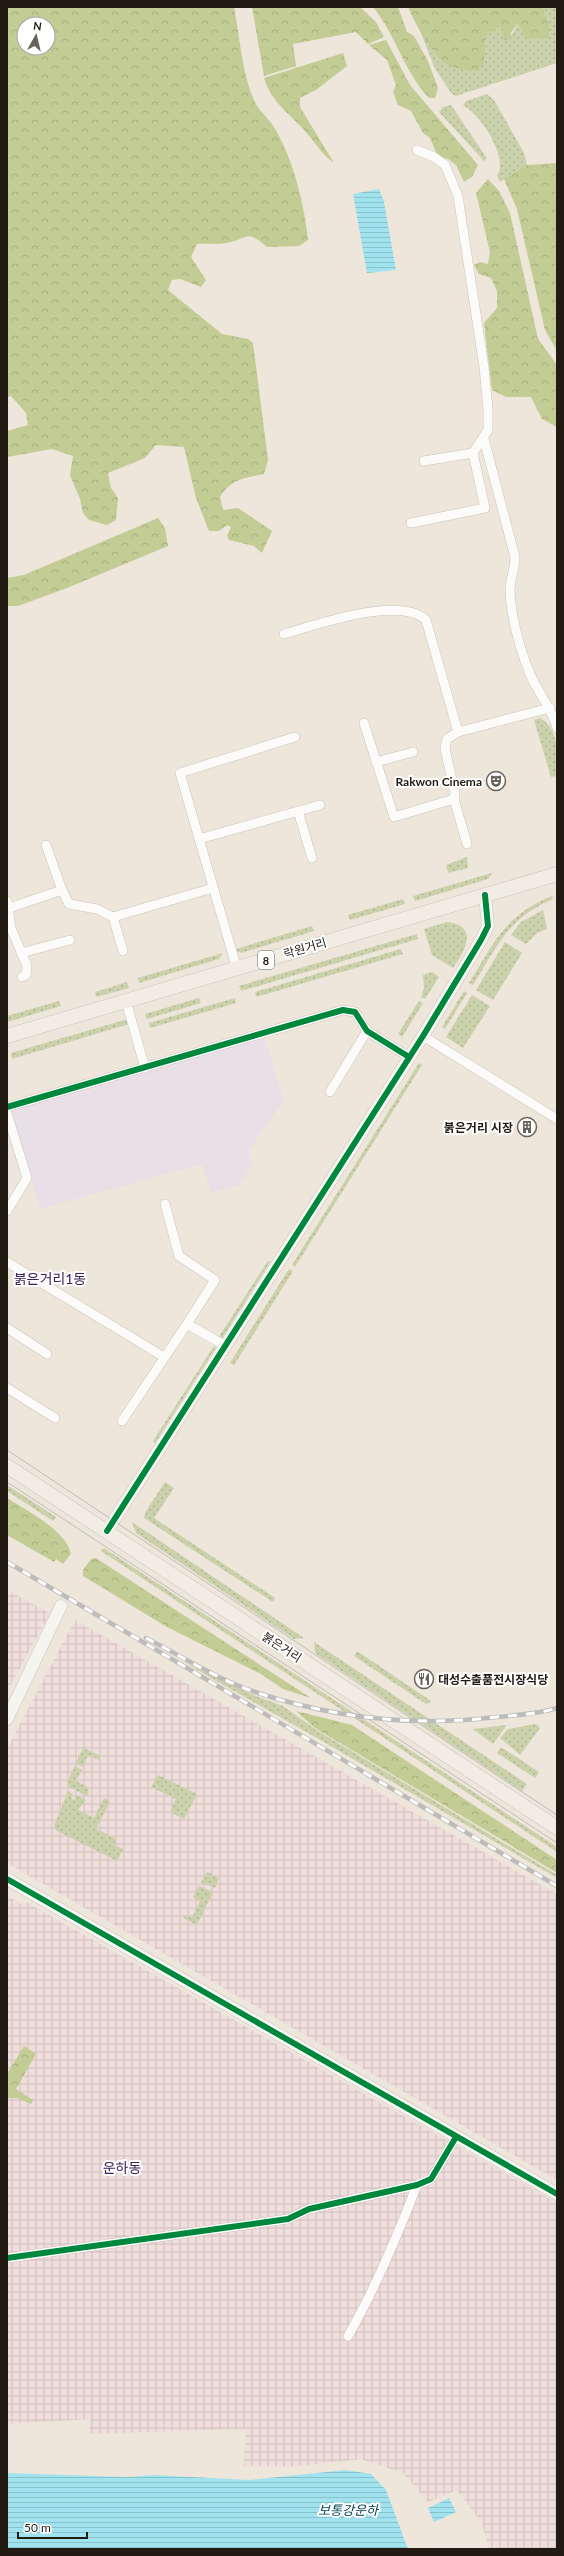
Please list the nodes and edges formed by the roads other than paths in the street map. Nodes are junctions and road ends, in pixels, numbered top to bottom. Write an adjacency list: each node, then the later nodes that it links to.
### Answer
1 (417, 150): 2 (street)
2 (484, 439): 3 (street); 7 (street)
3 (473, 453): 4 (street); 5 (street)
4 (424, 461)
5 (411, 523)
6 (284, 634): 10 (street)
7 (550, 708): 9 (street); 10 (street)
8 (364, 723): 13 (street)
9 (557, 728)
10 (458, 732): 14 (street)
11 (295, 737): 17 (street)
12 (413, 752): 13 (street)
13 (376, 762): 14 (street)
14 (454, 799): 18 (street)
15 (320, 805): 16 (street)
16 (298, 811): 17 (street); 20 (street)
17 (199, 839): 22 (street)
18 (467, 844)
19 (46, 845): 23 (street)
20 (312, 858)
21 (557, 874): 24 (main road, 락원거리 / 8)
22 (213, 888): 26 (street); 31 (street)
23 (62, 890): 25 (street); 26 (street)
24 (485, 895): 31 (main road, 락원거리 / 8); 36 (street)
25 (8, 904): 27 (street)
26 (113, 917): 29 (street)
27 (9, 929): 30 (street)
28 (70, 940): 30 (street)
29 (123, 951)
30 (21, 953): 32 (street)
31 (237, 969): 33 (main road, 락원거리 / 8)
32 (22, 977)
33 (126, 1001): 35 (main road, 락원거리 / 8); 38 (street)
34 (367, 1031): 37 (street); 38 (street); 39 (street)
35 (7, 1036)
36 (423, 1036): 37 (street); 42 (street)
37 (408, 1057): 48 (street)
38 (145, 1068): 40 (street)
39 (330, 1092)
40 (7, 1107)
41 (7, 1113): 44 (street)
42 (557, 1119)
43 (165, 1204): 46 (street)
44 (7, 1211)
45 (7, 1262): 50 (street)
46 (187, 1324): 48 (street); 50 (street)
47 (7, 1328): 49 (street)
48 (226, 1346): 55 (street)
49 (47, 1354)
50 (164, 1358): 53 (street)
51 (7, 1388): 52 (street)
52 (55, 1418)
53 (122, 1421)
54 (7, 1466): 55 (main road, 붉은거리)
55 (107, 1531): 58 (main road, 붉은거리)
56 (61, 1606): 57 (street)
57 (7, 1719)
58 (557, 1828)
59 (7, 1879): 60 (street)
60 (456, 2137): 61 (street); 62 (street)
61 (417, 2186): 63 (street); 64 (street)
62 (557, 2194)
63 (7, 2258)
64 (348, 2336)

